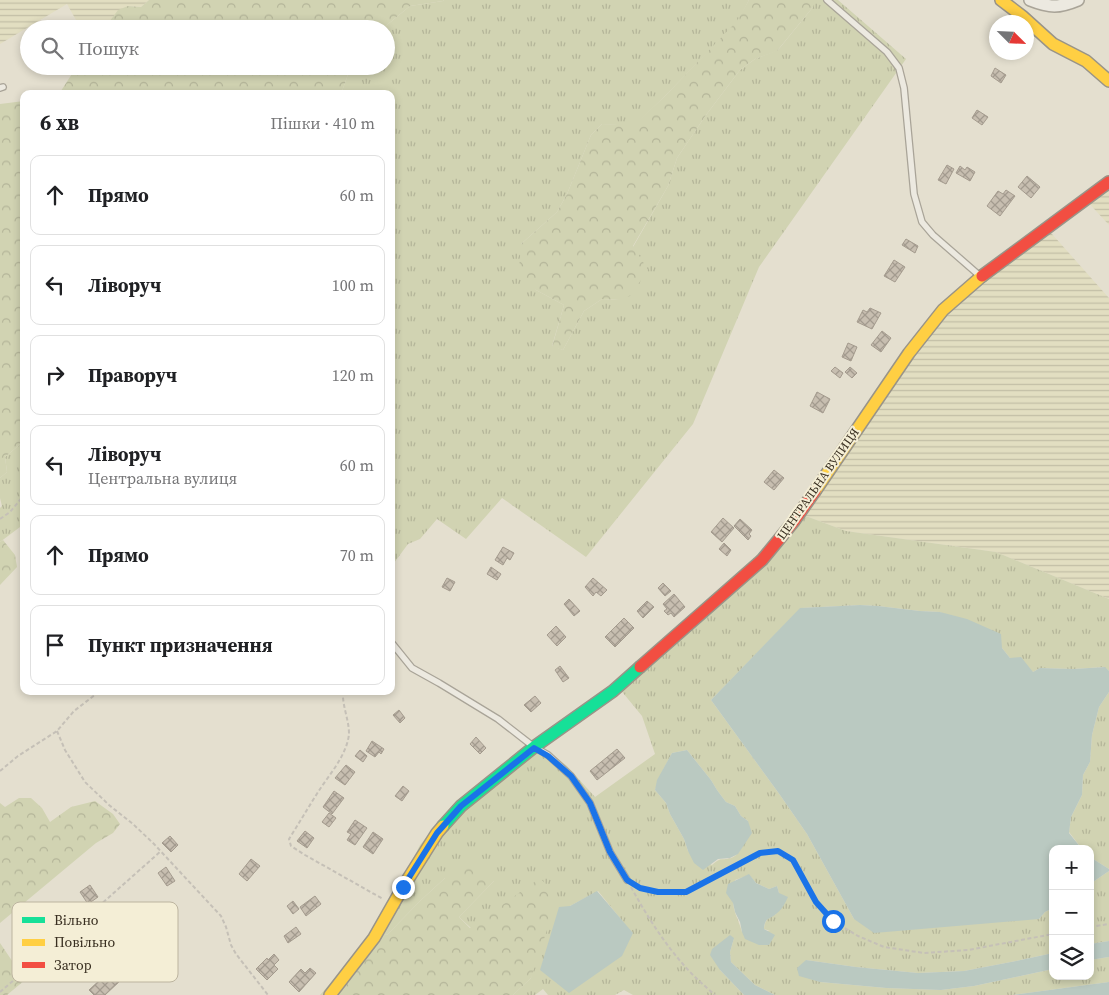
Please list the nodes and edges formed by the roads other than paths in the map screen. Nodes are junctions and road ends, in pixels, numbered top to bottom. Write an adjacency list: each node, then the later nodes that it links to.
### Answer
1 (827, 0): 8 (lane)
2 (1001, 0): 5 (main road)
3 (1030, 0): 4 (street)
4 (1078, 0)
5 (1018, 6): 6 (main road)
6 (1109, 81)
7 (1109, 182): 8 (main road, ЦЕНТРАЛЬНА ВУЛИЦЯ)
8 (980, 277): 10 (main road, ЦЕНТРАЛЬНА ВУЛИЦЯ)
9 (395, 647): 10 (lane)
10 (534, 748): 11 (lane); 12 (main road, ЦЕНТРАЛЬНА ВУЛИЦЯ)
11 (627, 880)
12 (330, 995)

